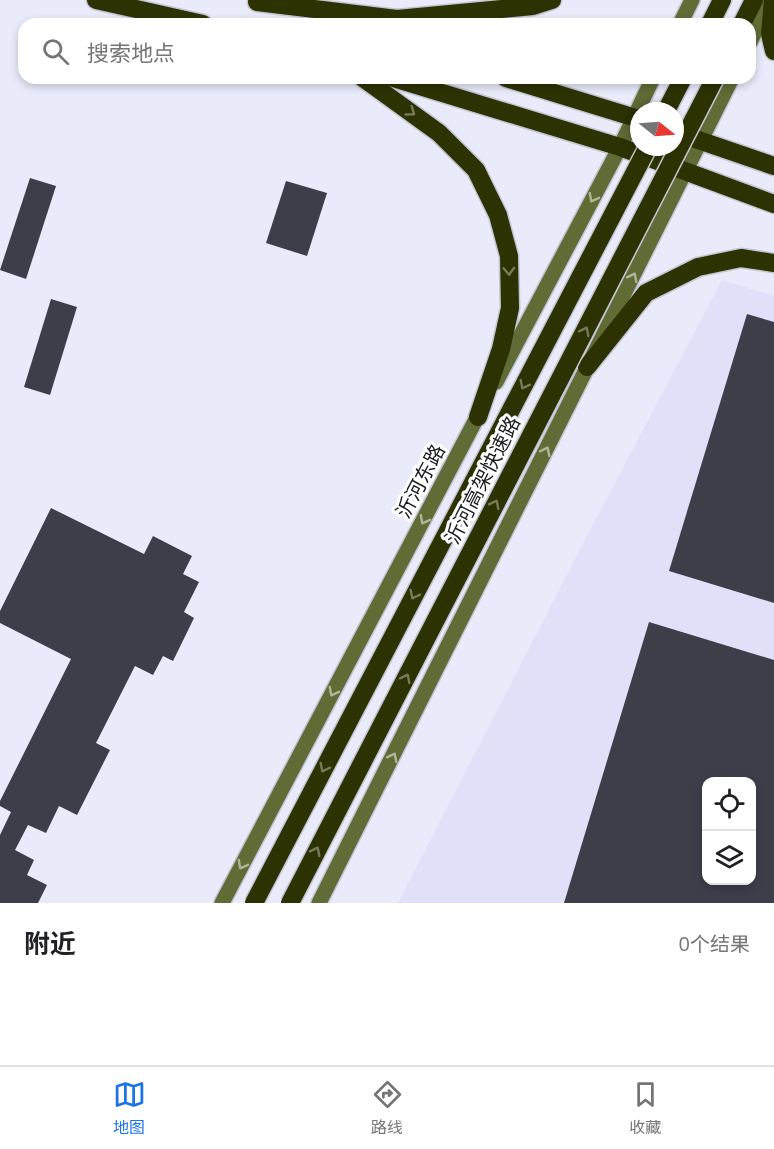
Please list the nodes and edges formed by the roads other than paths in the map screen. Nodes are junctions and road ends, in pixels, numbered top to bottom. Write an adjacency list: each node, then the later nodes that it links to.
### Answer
1 (96, 0): 8 (highway)
2 (552, 0): 11 (highway)
3 (692, 0): 12 (main road)
4 (722, 0): 13 (highway)
5 (754, 0): 14 (highway)
6 (772, 0): 15 (main road); 16 (highway)
7 (254, 1): 9 (highway); 10 (highway)
8 (176, 18)
9 (310, 18)
10 (389, 18)
11 (407, 18)
12 (683, 18)
13 (713, 18)
14 (745, 18)
15 (756, 31)
16 (774, 51)
17 (371, 84): 39 (highway, one-way to 39)
18 (413, 84): 30 (highway)
19 (526, 84): 26 (highway)
20 (651, 84): 24 (main road, 沂河东路)
21 (680, 84): 25 (highway)
22 (712, 84): 42 (highway, 沂河高架快速路, one-way to 22, bridge)
23 (729, 84): 29 (main road)
24 (644, 102)
25 (671, 102)
26 (630, 116)
27 (630, 130): 30 (main road, 沂河东路)
28 (684, 136): 29 (highway)
29 (700, 142): 32 (highway); 33 (main road)
30 (620, 147): 33 (highway); 39 (main road, 沂河东路, one-way to 39)
31 (643, 156): 41 (highway, 沂河高架快速路, one-way to 41, bridge)
32 (774, 166)
33 (685, 172): 34 (highway); 38 (main road, one-way to 33)
34 (741, 193): 35 (highway); 36 (highway)
35 (774, 204)
36 (774, 217)
37 (774, 263): 38 (highway)
38 (588, 367): 43 (main road, one-way to 38)
39 (478, 417): 40 (main road, 沂河东路, one-way to 40)
40 (222, 903)
41 (254, 903)
42 (290, 903)
43 (319, 903)

